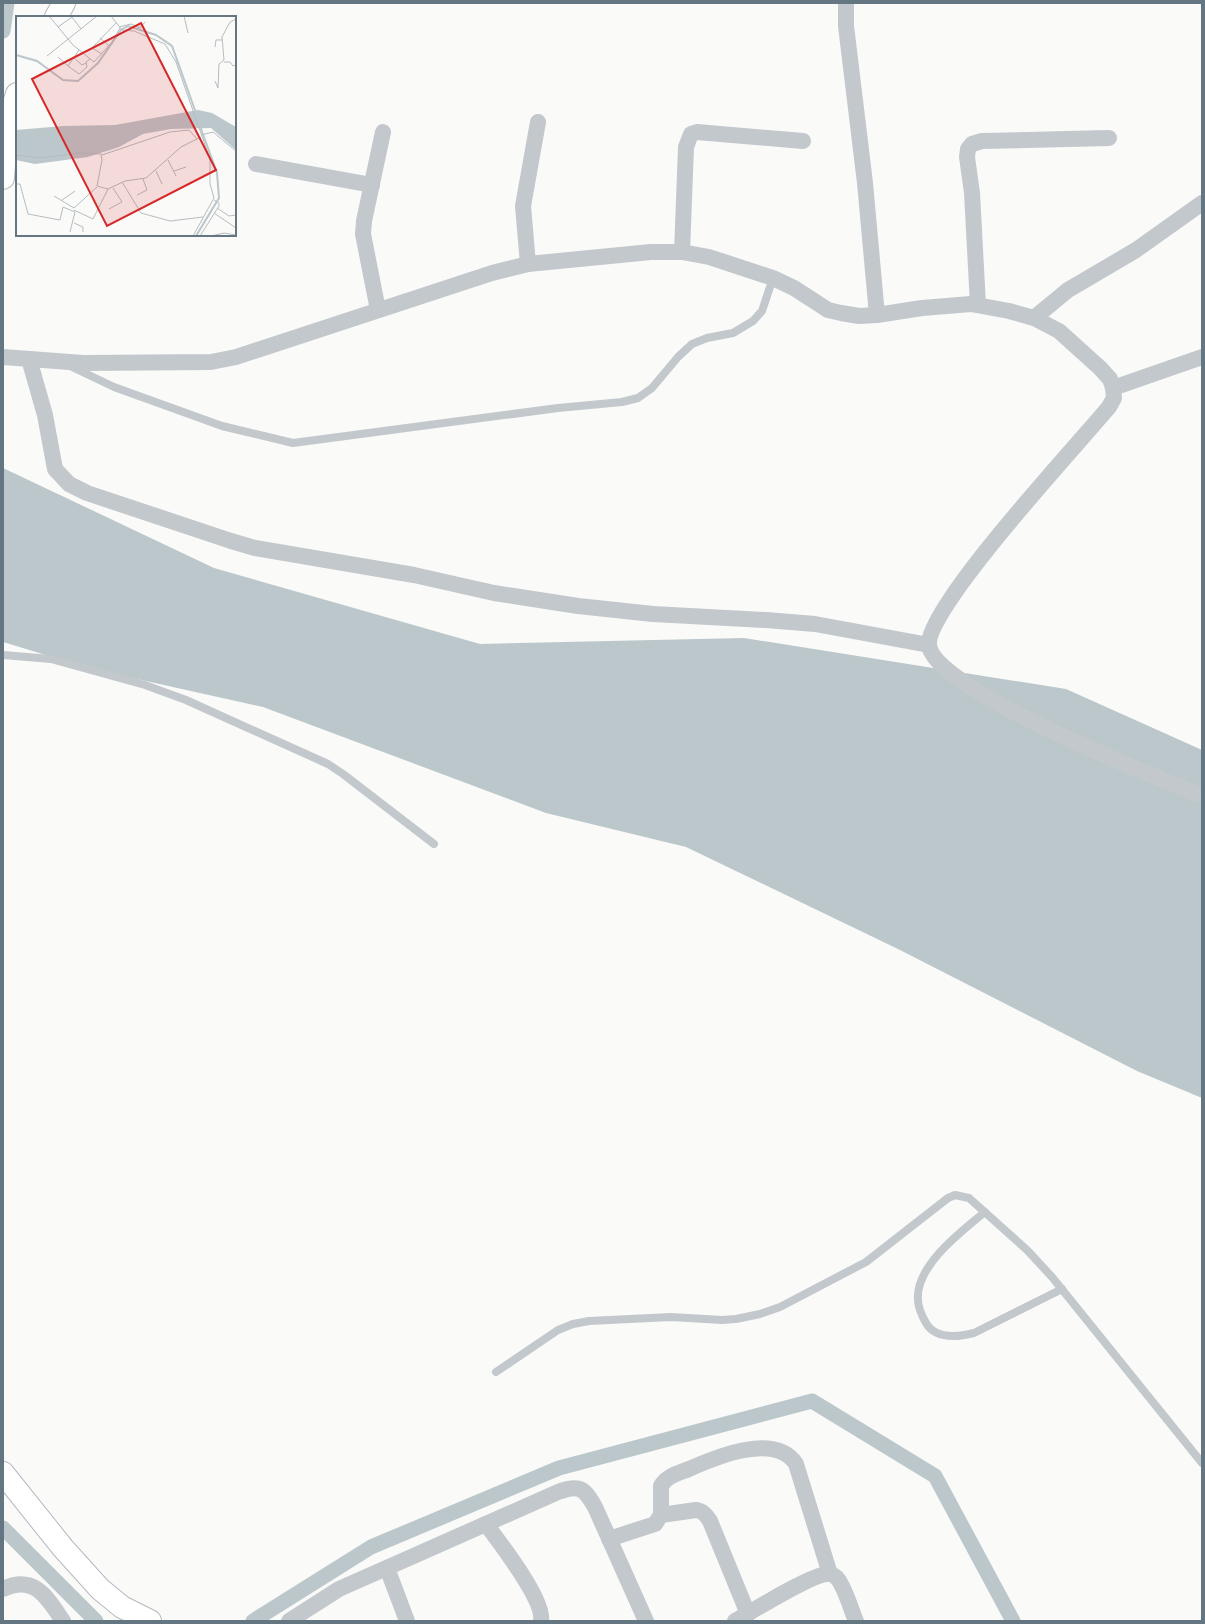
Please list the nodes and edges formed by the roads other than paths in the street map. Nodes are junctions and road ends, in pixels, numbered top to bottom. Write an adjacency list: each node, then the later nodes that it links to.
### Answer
1 (64, 3): 3 (street)
2 (846, 3): 18 (street)
3 (57, 16)
4 (16, 97): 10 (street)
5 (538, 122): 14 (street)
6 (383, 132): 11 (street)
7 (1109, 138): 16 (street)
8 (803, 141): 13 (street)
9 (256, 164): 11 (street)
10 (3, 178)
11 (372, 185): 17 (street)
12 (1202, 203): 19 (street)
13 (682, 252): 14 (street); 15 (street)
14 (528, 264): 17 (street)
15 (773, 278): 18 (street); 23 (lane)
16 (978, 306): 18 (street); 19 (street)
17 (378, 310): 23 (street)
18 (877, 315)
19 (1034, 318): 24 (street)
20 (3, 357): 22 (street)
21 (1202, 357): 24 (street)
22 (29, 359): 23 (street); 25 (street)
23 (58, 361)
24 (1112, 388): 25 (street)
25 (929, 645): 27 (street)
26 (3, 655): 28 (lane)
27 (1202, 796)
28 (434, 844)
29 (985, 1212): 30 (lane); 30 (lane); 31 (lane)
30 (1062, 1289): 32 (lane)
31 (496, 1372)
32 (1202, 1463)
33 (3, 1473): 42 (street)
34 (661, 1515): 36 (street); 38 (street); 40 (street)
35 (486, 1524): 36 (street); 37 (street); 45 (street)
36 (609, 1539): 46 (street)
37 (387, 1568): 43 (street); 44 (street)
38 (830, 1574): 40 (street); 47 (street)
39 (3, 1588): 41 (street)
40 (741, 1618)
41 (63, 1621)
42 (150, 1621)
43 (289, 1621)
44 (407, 1621)
45 (541, 1621)
46 (646, 1621)
47 (856, 1621)

